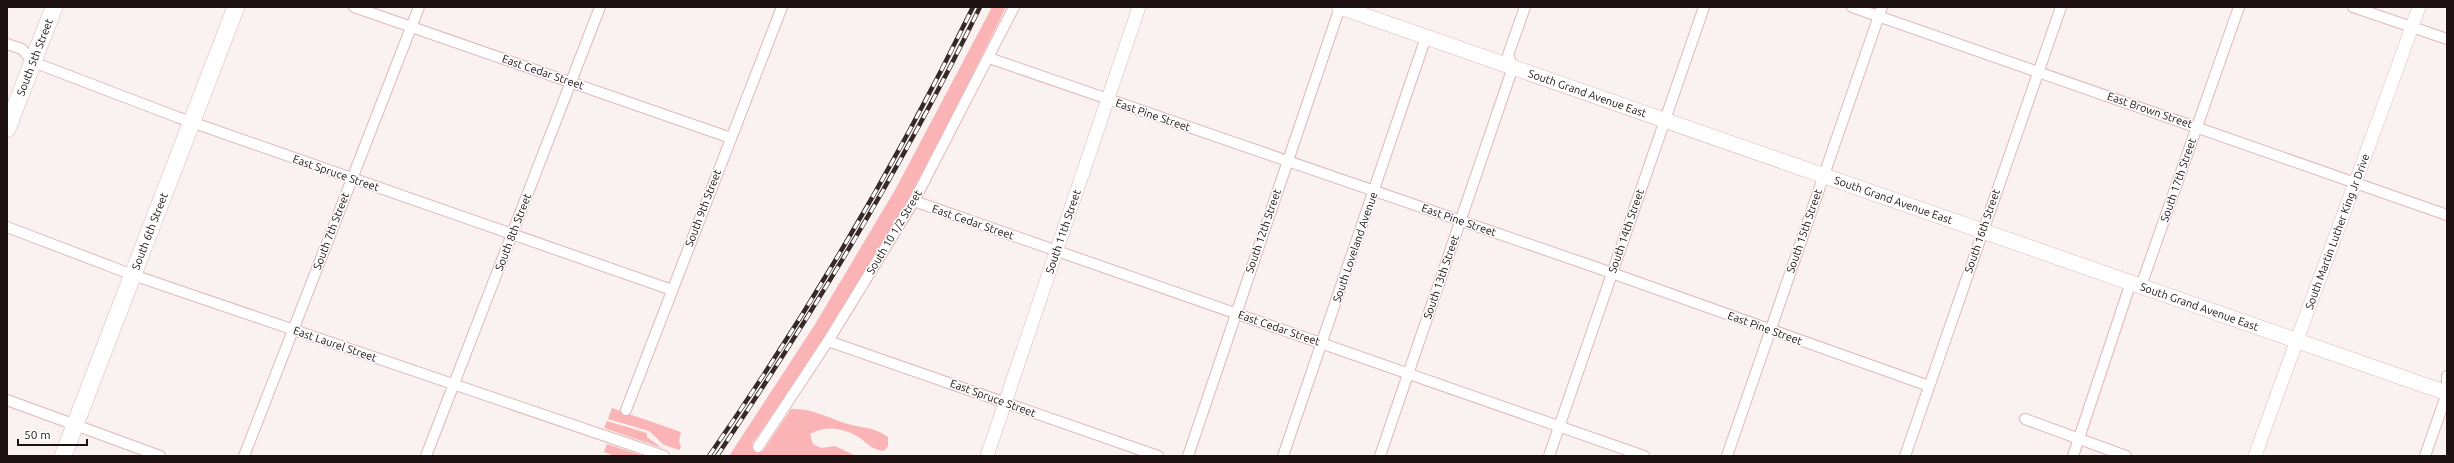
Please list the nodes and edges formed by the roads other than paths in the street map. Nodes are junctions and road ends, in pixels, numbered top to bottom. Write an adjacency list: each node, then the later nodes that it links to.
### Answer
1 (54, 7): 24 (main road, South 5th Street)
2 (236, 7): 30 (main road, South 6th Street)
3 (354, 7): 18 (street, East Cedar Street)
4 (419, 7): 18 (street, South 7th Street)
5 (600, 7): 27 (street, South 8th Street)
6 (782, 7): 33 (street, South 9th Street)
7 (1014, 7): 23 (street, South 10 1/2 Street)
8 (1139, 7): 28 (street, South 11th Street)
9 (1340, 7): 20 (main road, South Grand Avenue East); 34 (street, South 12th Street)
10 (1525, 7): 25 (street, South 13th Street)
11 (1704, 7): 29 (street, South 14th Street)
12 (1852, 7): 17 (street, East Brown Street)
13 (2061, 7): 26 (street, South 16th Street)
14 (2239, 7): 31 (street, South 17th Street)
15 (2353, 7): 19 (street)
16 (2419, 7): 19 (street, South Martin Luther King Jr Drive)
17 (1880, 12): 26 (street, East Brown Street); 35 (street, South 15th Street)
18 (411, 27): 27 (street, East Cedar Street); 36 (street, South 7th Street)
19 (2411, 27): 21 (street); 37 (street, South Martin Luther King Jr Drive)
20 (1426, 37): 25 (main road, South Grand Avenue East); 38 (street, South Loveland Avenue)
21 (2447, 39)
22 (7, 44): 24 (street, East Spruce Street)
23 (989, 58): 28 (street, East Pine Street); 39 (street, South 10 1/2 Street)
24 (33, 62): 30 (street, East Spruce Street); 32 (main road, South 5th Street)
25 (1513, 67): 29 (main road, South Grand Avenue East); 41 (street, South 13th Street)
26 (2038, 71): 31 (street, East Brown Street); 43 (street, South 16th Street)
27 (571, 81): 33 (street, East Cedar Street); 44 (street, South 8th Street)
28 (1107, 100): 34 (street, East Pine Street); 45 (street, South 11th Street)
29 (1664, 119): 35 (main road, South Grand Avenue East); 46 (street, South 14th Street)
30 (192, 122): 36 (street, East Spruce Street); 47 (main road, South 6th Street)
31 (2197, 127): 37 (street, East Brown Street); 48 (street, South 17th Street)
32 (7, 129)
33 (731, 138): 49 (street, South 9th Street)
34 (1288, 161): 38 (street, East Pine Street); 50 (street, South 12th Street)
35 (1823, 175): 43 (main road, South Grand Avenue East); 52 (street, South 15th Street)
36 (352, 178): 44 (street, East Spruce Street); 51 (street, South 7th Street)
37 (2356, 183): 40 (street, East Brown Street); 54 (street, South Martin Luther King Jr Drive)
38 (1373, 191): 41 (street, East Pine Street); 55 (street, South Loveland Avenue)
39 (914, 201): 45 (street, East Cedar Street); 53 (street, South 10 1/2 Street)
40 (2447, 215)
41 (1460, 221): 46 (street, East Pine Street); 56 (street, South 13th Street)
42 (7, 227): 47 (street, East Laurel Street)
43 (1982, 230): 48 (main road, South Grand Avenue East); 59 (street, South 16th Street)
44 (512, 234): 49 (street, East Spruce Street); 58 (street, South 8th Street)
45 (1056, 251): 50 (street, East Cedar Street); 62 (street, South 11th Street)
46 (1612, 274): 52 (street, East Pine Street); 65 (street, South 14th Street)
47 (133, 275): 51 (street, East Laurel Street); 66 (main road, South 6th Street)
48 (2136, 284): 54 (main road, South Grand Avenue East); 67 (street, South 17th Street)
49 (672, 290): 63 (street, South 9th Street)
50 (1236, 313): 55 (street, East Cedar Street); 76 (street, South 12th Street)
51 (293, 330): 58 (street, East Laurel Street); 71 (street, South 7th Street)
52 (1770, 330): 59 (street, East Pine Street); 81 (street, South 15th Street)
53 (828, 341): 62 (street, East Spruce Street); 68 (street, South 10 1/2 Street)
54 (2296, 341): 60 (main road, South Grand Avenue East); 85 (street, South Martin Luther King Jr Drive)
55 (1322, 343): 56 (street, East Cedar Street); 77 (street, South Loveland Avenue)
56 (1408, 373): 65 (street, East Cedar Street); 78 (street, South 13th Street)
57 (2447, 376): 60 (street)
58 (453, 386): 72 (street, South 8th Street); 73 (street, East Laurel Street)
59 (1929, 386): 82 (street, South 16th Street)
60 (2447, 393): 86 (street)
61 (7, 400): 66 (street)
62 (1005, 402): 74 (street, South 11th Street); 75 (street, East Spruce Street)
63 (626, 410)
64 (2025, 418): 67 (street)
65 (1559, 425): 79 (street, South 14th Street); 80 (street, East Cedar Street)
66 (75, 426): 69 (main road, South 6th Street); 70 (street)
67 (2078, 438): 83 (street, South 17th Street); 84 (street)
68 (758, 447)
69 (63, 456)
70 (160, 456)
71 (244, 456)
72 (426, 456)
73 (664, 456)
74 (987, 456)
75 (1158, 456)
76 (1188, 456)
77 (1283, 456)
78 (1380, 456)
79 (1549, 456)
80 (1644, 456)
81 (1727, 456)
82 (1905, 456)
83 (2072, 456)
84 (2126, 456)
85 (2255, 456)
86 (2425, 456)

